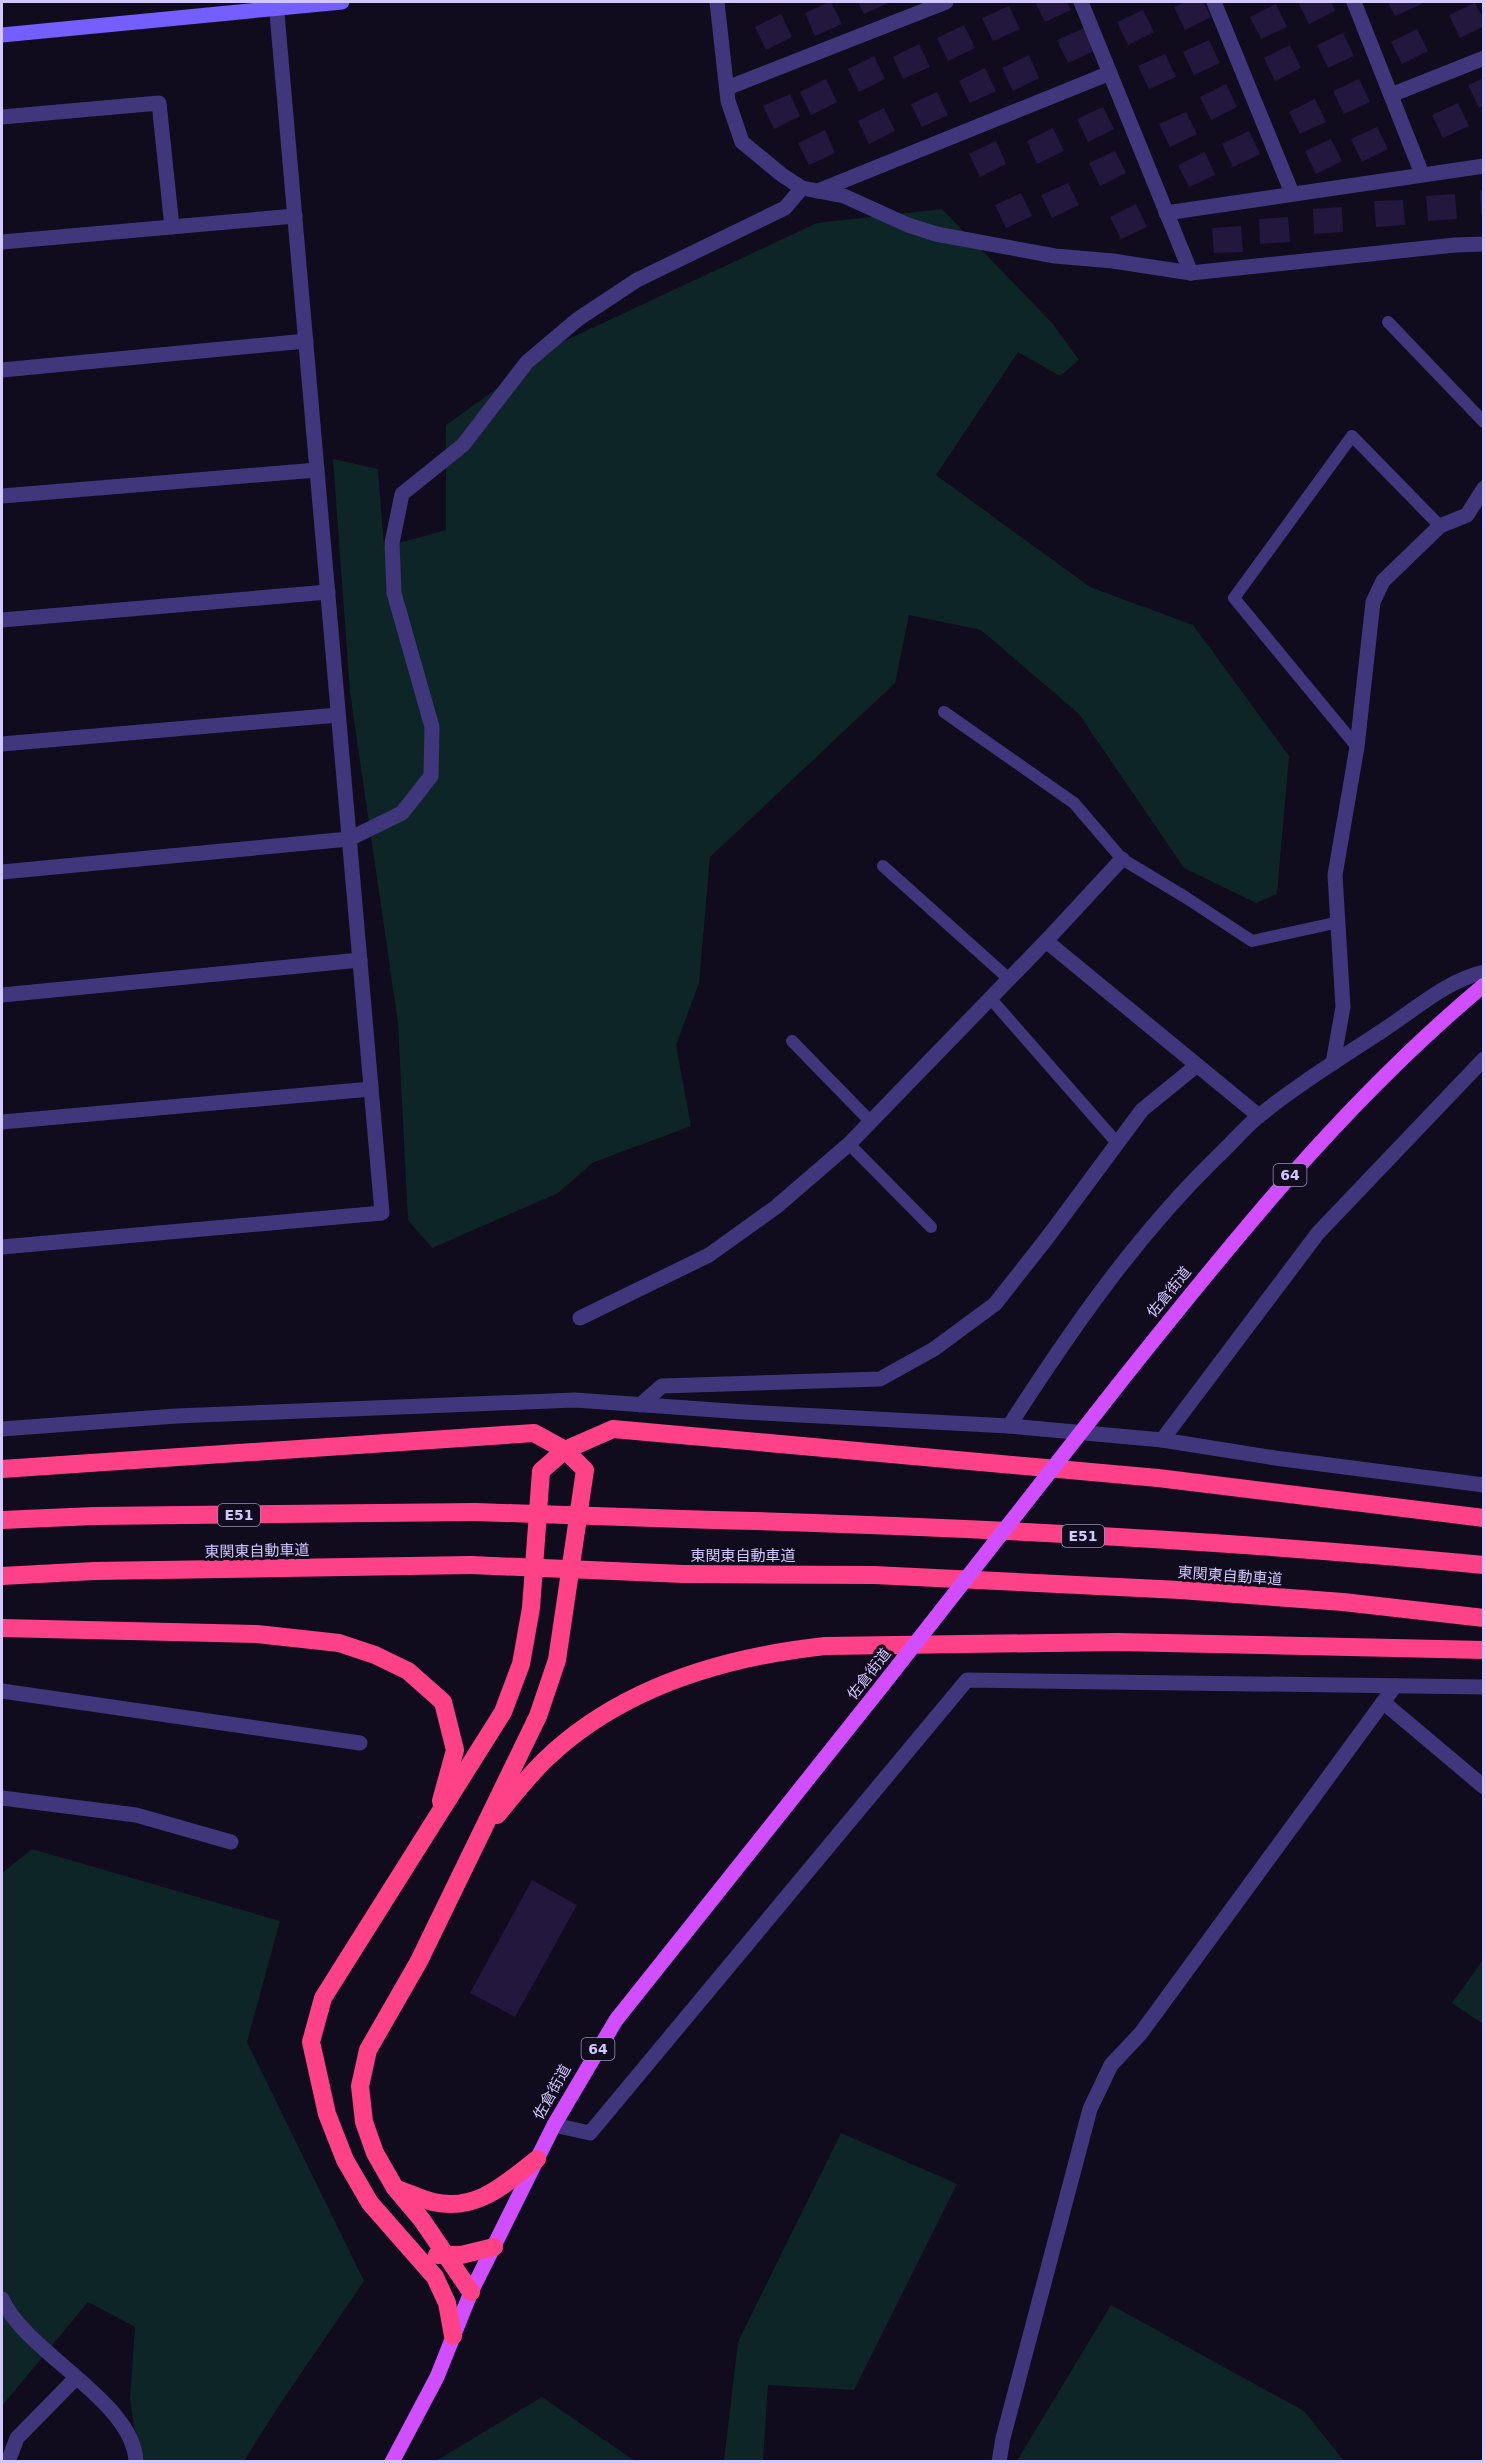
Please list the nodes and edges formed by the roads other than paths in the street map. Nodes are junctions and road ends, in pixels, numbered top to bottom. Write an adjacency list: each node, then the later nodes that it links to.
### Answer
1 (342, 2): 7 (street)
2 (717, 2): 11 (street)
3 (946, 2): 11 (street)
4 (1081, 2): 10 (street)
5 (1214, 2): 18 (street)
6 (1354, 2): 12 (street)
7 (277, 5): 8 (street); 20 (street)
8 (2, 35)
9 (1484, 58): 12 (street)
10 (1110, 73): 17 (street); 19 (street)
11 (727, 88): 16 (street)
12 (1391, 95): 15 (street)
13 (2, 117): 21 (street)
14 (1484, 166): 15 (street)
15 (1422, 174): 18 (street)
16 (802, 188): 17 (street); 39 (street)
17 (818, 191): 24 (street)
18 (1292, 193): 19 (street)
19 (1166, 213): 24 (street)
20 (295, 216): 21 (street); 26 (street)
21 (172, 227): 22 (street)
22 (2, 243)
23 (1484, 243): 24 (street)
24 (1191, 273)
25 (1388, 322): 28 (lane)
26 (306, 341): 27 (street); 29 (street)
27 (2, 370)
28 (1484, 422)
29 (317, 470): 31 (street); 33 (street)
30 (1484, 488): 32 (street)
31 (2, 496)
32 (1440, 526): 38 (street); 38 (lane)
33 (328, 592): 34 (street); 36 (street)
34 (2, 620)
35 (944, 712): 40 (lane)
36 (338, 715): 37 (street); 39 (street)
37 (2, 744)
38 (1357, 747): 43 (street)
39 (349, 839): 42 (street); 45 (street)
40 (1122, 859): 43 (lane); 44 (street)
41 (883, 866): 47 (lane)
42 (2, 872)
43 (1340, 922): 53 (street)
44 (1046, 941): 47 (street); 54 (street)
45 (360, 960): 49 (street); 55 (street)
46 (1484, 972): 53 (street)
47 (1009, 979): 50 (street)
48 (1484, 985): 88 (main road, 佐倉街道 / 64, bridge)
49 (2, 995)
50 (991, 999): 58 (street); 60 (lane)
51 (792, 1041): 58 (lane)
52 (1484, 1059): 67 (street)
53 (1333, 1063): 56 (street)
54 (1196, 1066): 56 (street); 60 (street)
55 (371, 1089): 57 (street); 62 (street)
56 (1259, 1116): 65 (street)
57 (2, 1122)
58 (871, 1122): 59 (street)
59 (849, 1144): 61 (lane); 63 (street)
60 (1118, 1144): 64 (street)
61 (931, 1227)
62 (2, 1247)
63 (580, 1318)
64 (640, 1405): 65 (street); 66 (street)
65 (1009, 1426): 67 (street)
66 (2, 1429)
67 (1162, 1440): 70 (street)
68 (566, 1450): 69 (highway); 71 (highway); 85 (highway); 86 (highway)
69 (2, 1469)
70 (1484, 1485)
71 (1484, 1518)
72 (2, 1520): 73 (highway, 東関東自動車道 / E51, bridge)
73 (1484, 1565)
74 (2, 1576): 75 (highway, 東関東自動車道, bridge)
75 (1484, 1618)
76 (2, 1628): 85 (highway)
77 (1484, 1650): 86 (highway)
78 (1395, 1686): 79 (street); 81 (street); 88 (street)
79 (1484, 1687)
80 (2, 1691): 82 (street)
81 (1383, 1702): 83 (street); 101 (street)
82 (360, 1743)
83 (1484, 1787)
84 (2, 1798): 87 (street)
85 (436, 1820): 91 (highway)
86 (481, 1833): 90 (highway)
87 (231, 1842)
88 (554, 2125): 89 (main road, 佐倉街道 / 64)
89 (537, 2159): 90 (highway); 92 (main road, 佐倉街道 / 64)
90 (395, 2188): 93 (highway)
91 (407, 2246): 93 (highway); 96 (highway)
92 (494, 2247): 93 (highway); 94 (main road, 佐倉街道 / 64)
93 (446, 2255): 94 (highway)
94 (471, 2292): 96 (main road, 佐倉街道 / 64)
95 (2, 2300): 97 (street)
96 (453, 2336): 100 (main road, 佐倉街道 / 64)
97 (76, 2378): 98 (street); 99 (street)
98 (8, 2462)
99 (136, 2462)
100 (392, 2462)
101 (999, 2462)

